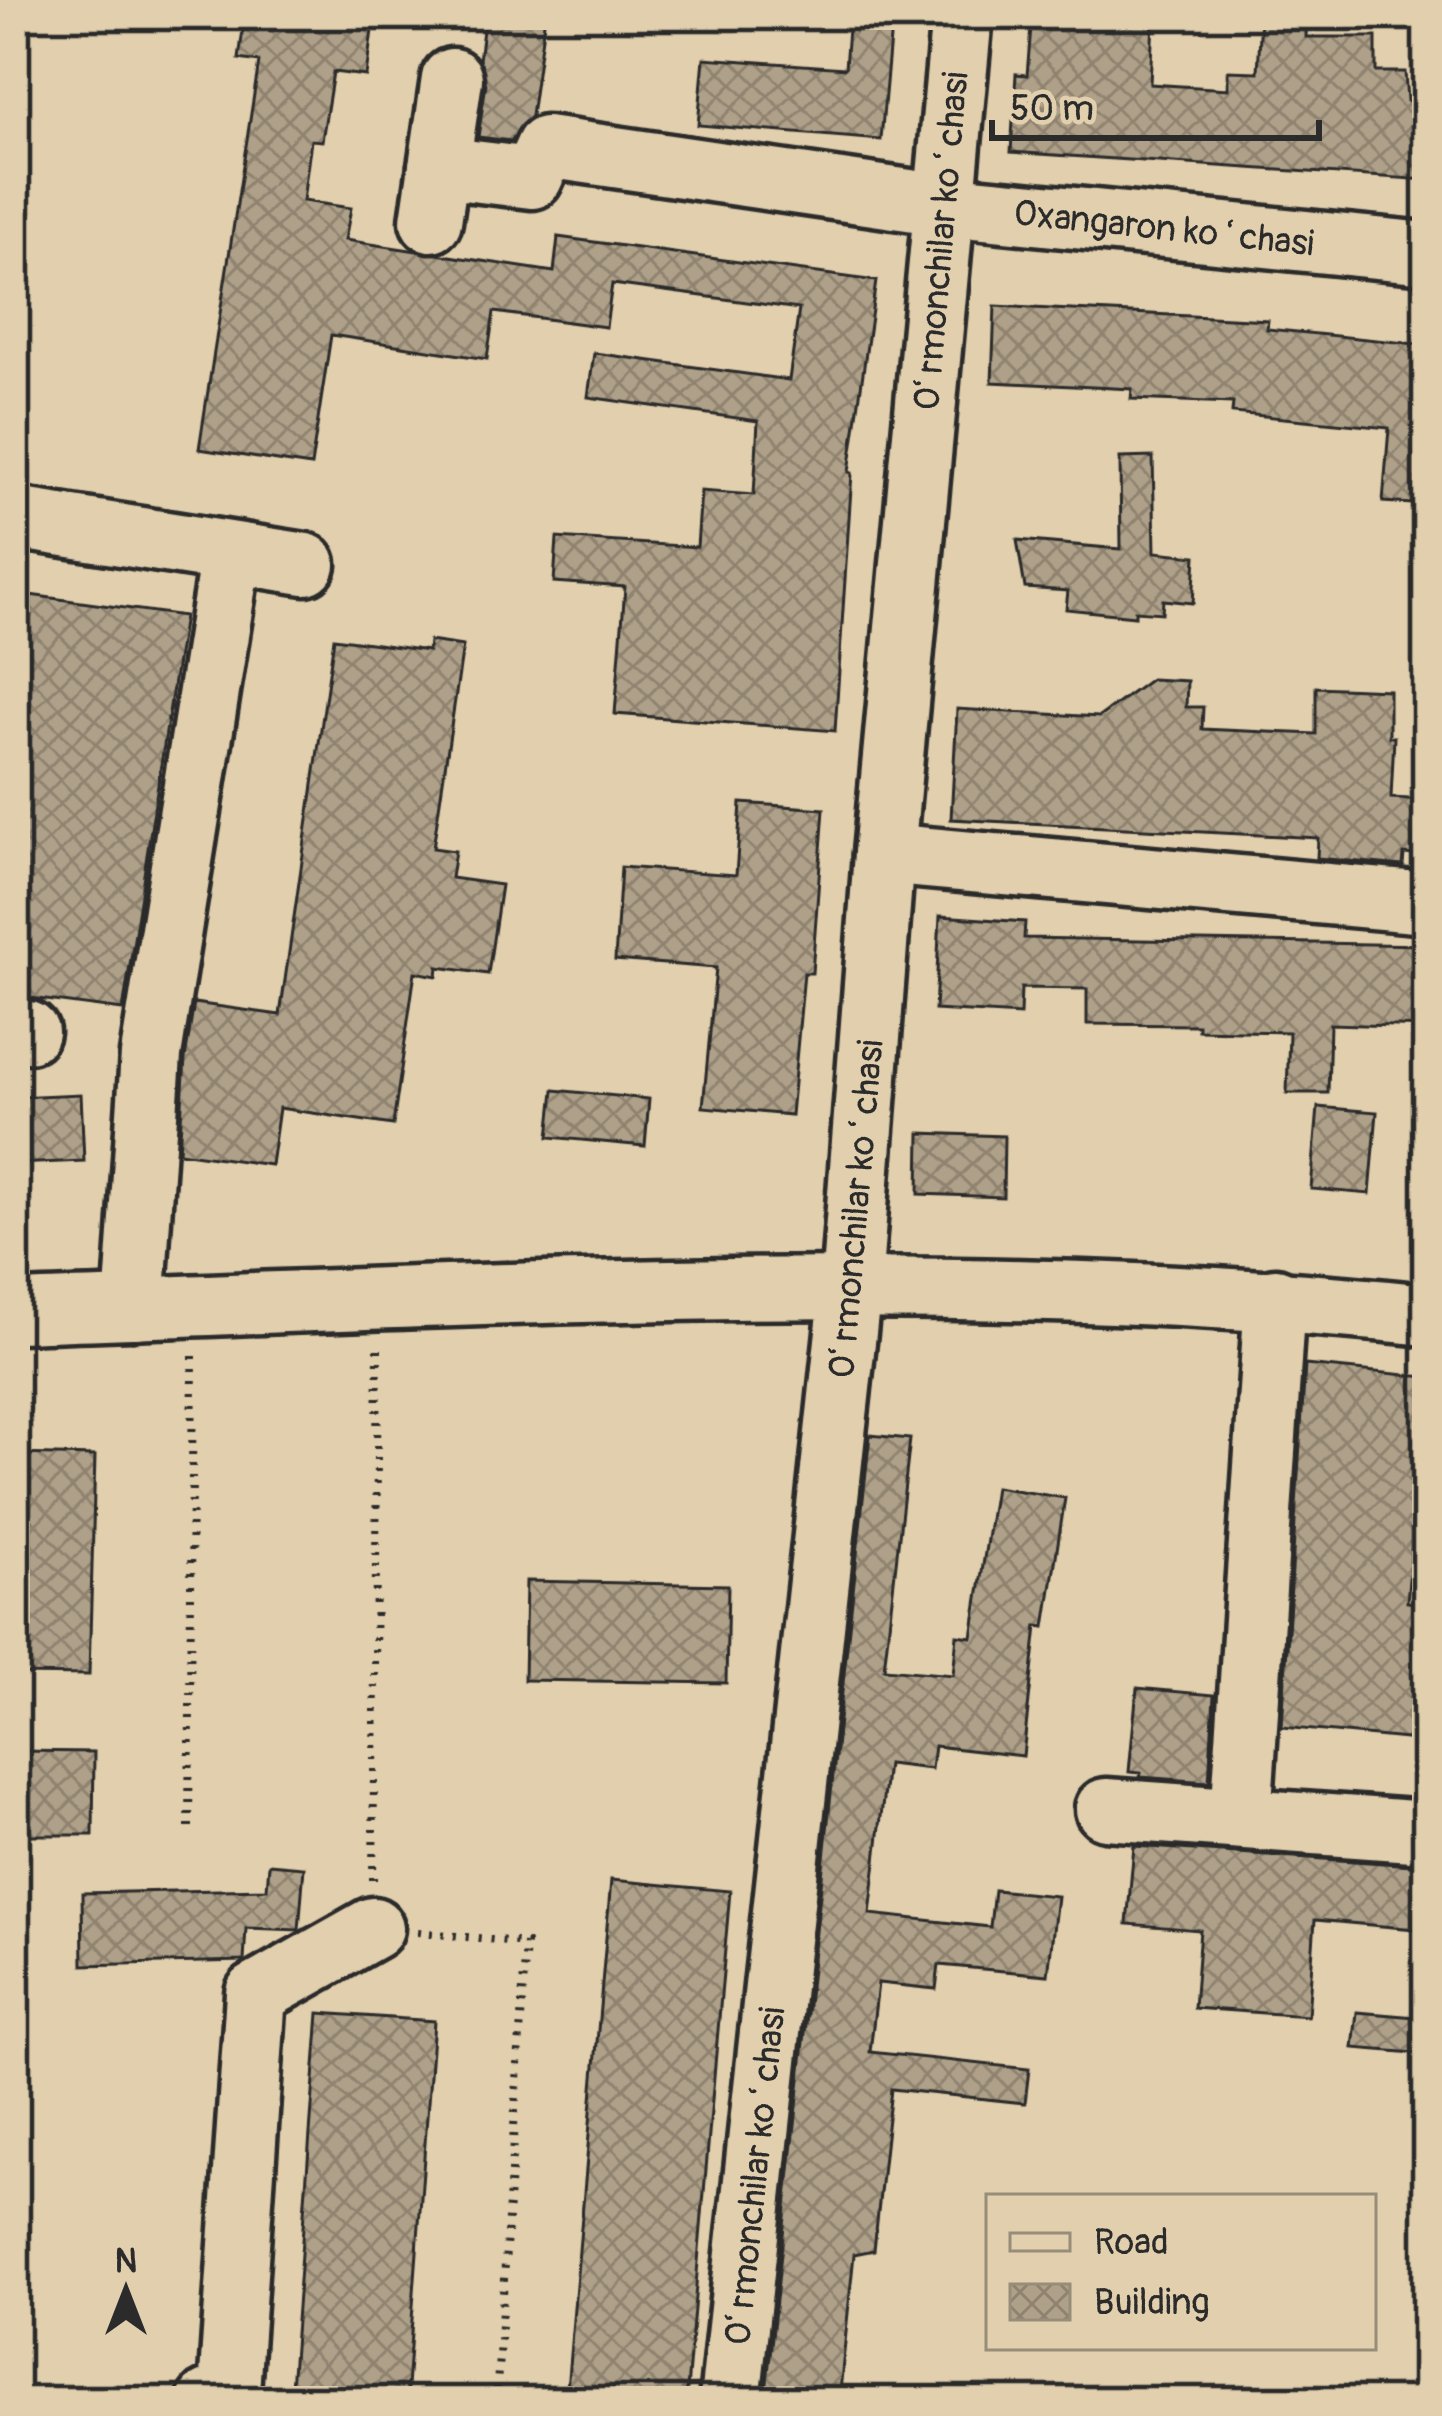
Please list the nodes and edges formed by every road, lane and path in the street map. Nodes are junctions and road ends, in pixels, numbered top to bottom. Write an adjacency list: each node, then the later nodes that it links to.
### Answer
1 (962, 15): 3 (street, Oʻrmonchilar koʻchasi)
2 (452, 79): 3 (street, Oxangaron koʻchasi)
3 (943, 205): 4 (street, Oxangaron koʻchasi); 8 (street, Oʻrmonchilar koʻchasi)
4 (1427, 254)
5 (15, 518): 6 (street)
6 (231, 553): 7 (street); 14 (street)
7 (305, 564)
8 (884, 854): 9 (street); 10 (street, Oʻrmonchilar koʻchasi)
9 (1427, 903)
10 (851, 1286): 11 (street); 12 (street); 24 (street, Oʻrmonchilar koʻchasi)
11 (1275, 1299): 16 (street); 18 (street)
12 (379, 1300): 13 (street); 21 (path)
13 (193, 1306): 14 (street); 19 (path)
14 (134, 1308): 15 (street)
15 (15, 1312)
16 (1427, 1315)
17 (1106, 1809): 18 (street)
18 (1240, 1818): 20 (street)
19 (189, 1827)
20 (1427, 1832)
21 (373, 1928): 22 (street); 23 (path)
22 (208, 2401)
23 (496, 2401)
24 (730, 2401)

